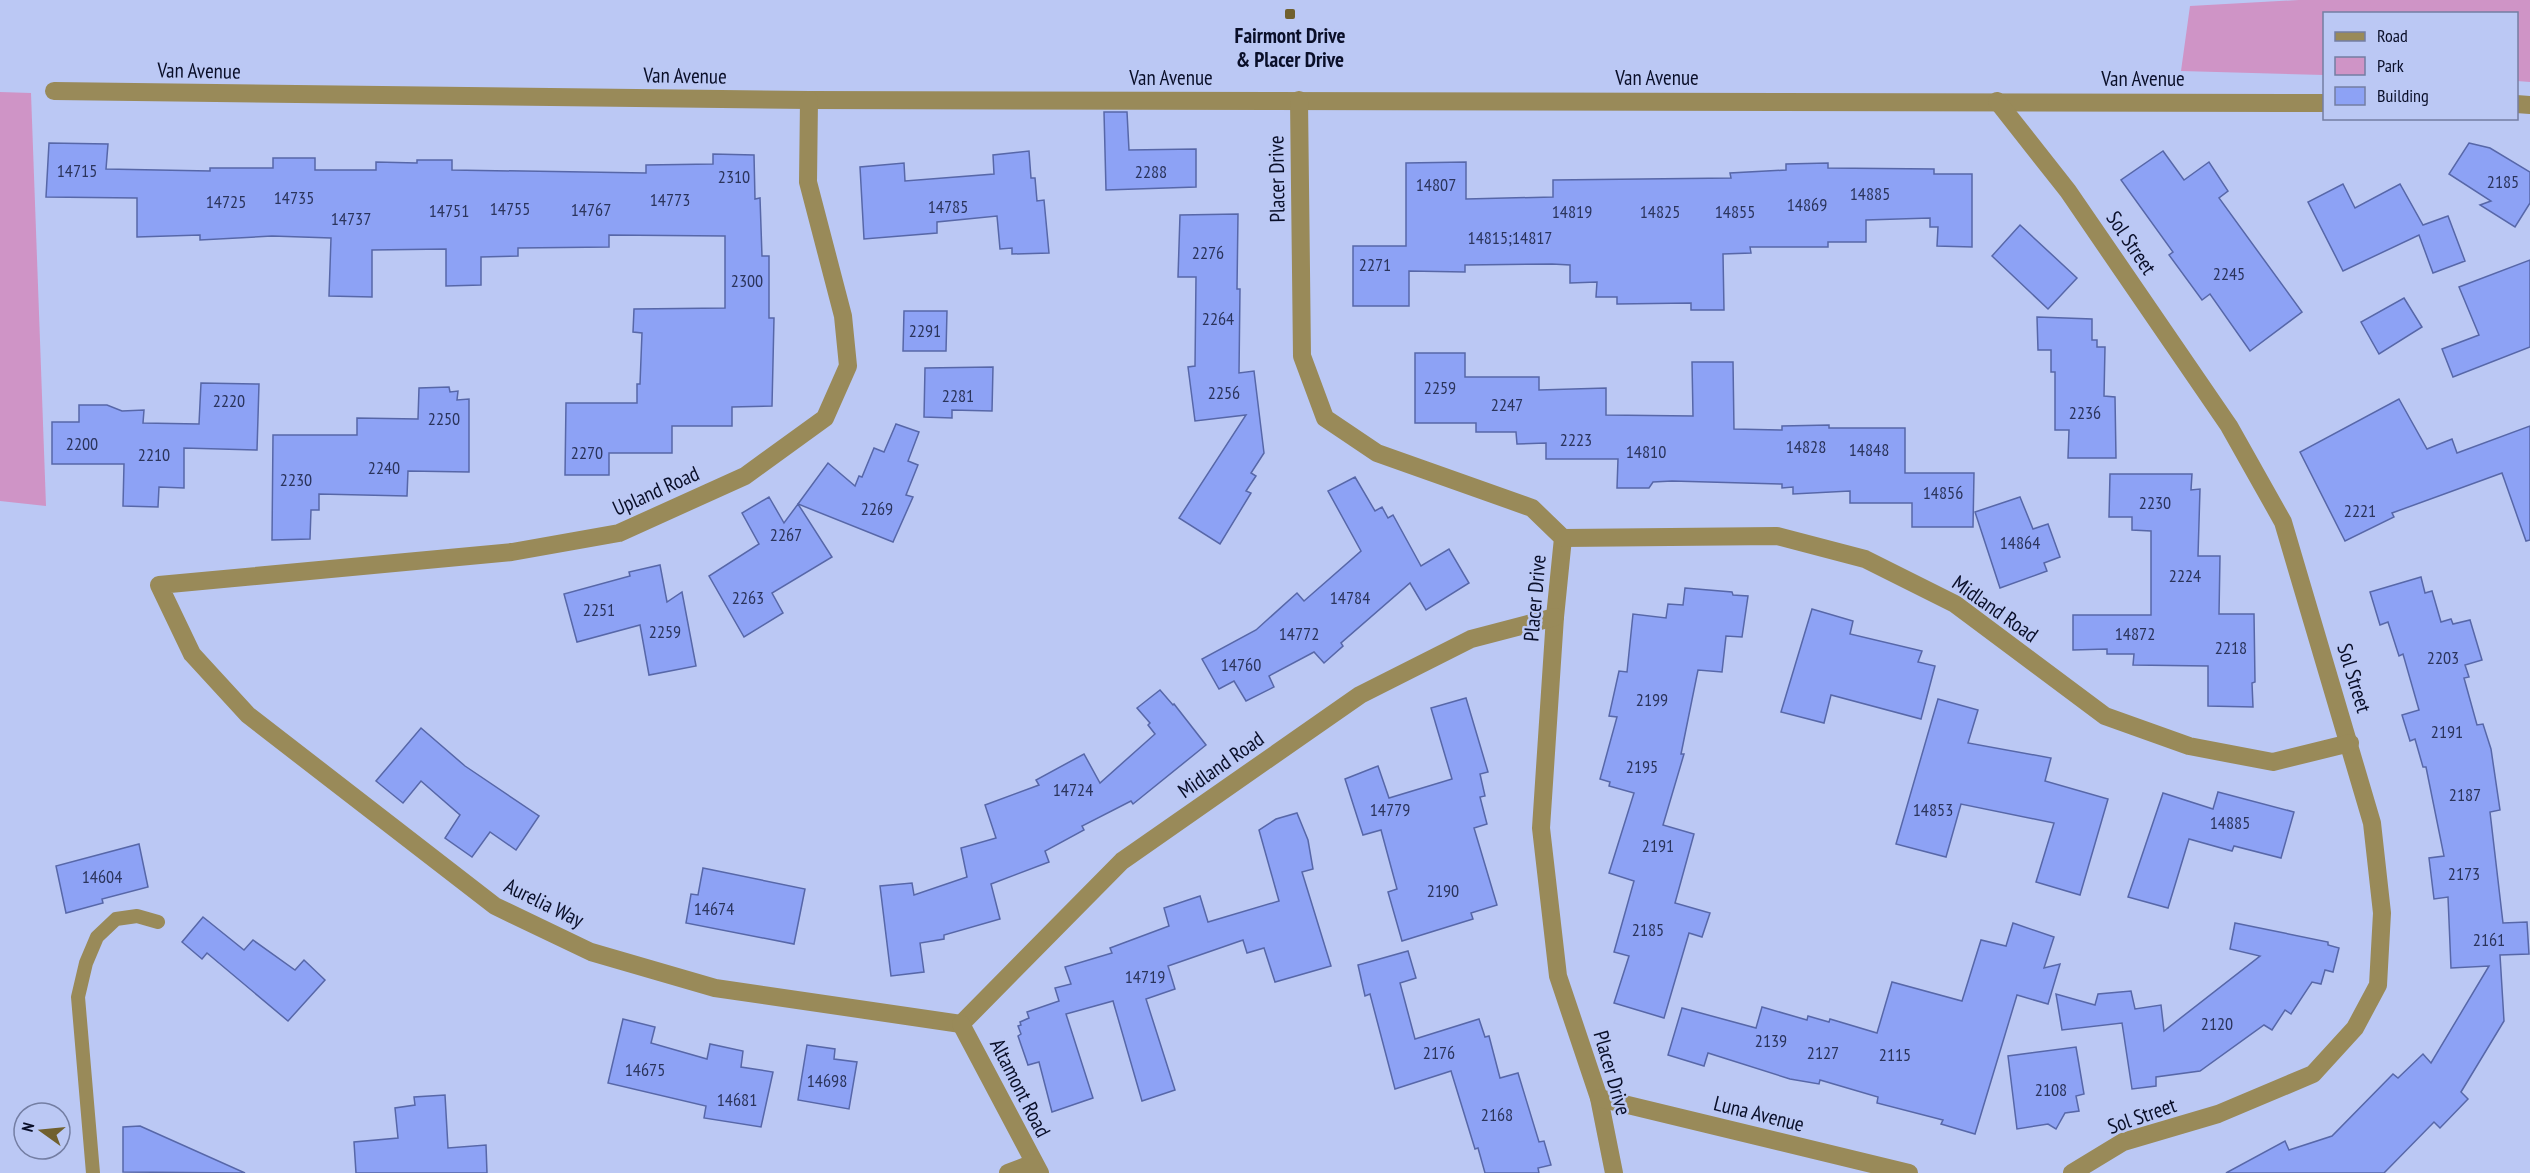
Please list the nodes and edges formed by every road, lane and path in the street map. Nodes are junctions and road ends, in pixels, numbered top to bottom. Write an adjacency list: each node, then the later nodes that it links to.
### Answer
1 (54, 92): 2 (street, Van Avenue)
2 (809, 100): 3 (street, Van Avenue); 7 (street, Upland Road)
3 (1299, 100): 4 (street, Van Avenue); 6 (street, Placer Drive)
4 (1996, 101): 5 (street, Van Avenue); 9 (street, Sol Street)
5 (2323, 103)
6 (1563, 538): 8 (street, Placer Drive); 9 (street, Midland Road)
7 (159, 585): 11 (street, Aurelia Way)
8 (1555, 617): 11 (street, Midland Road); 12 (street, Placer Drive)
9 (2350, 743): 18 (street, Sol Street)
10 (158, 922): 14 (lane)
11 (962, 1023): 13 (street, Altamont Road)
12 (1599, 1098): 16 (street, Placer Drive); 17 (street, Luna Avenue)
13 (1037, 1168): 15 (street)
14 (93, 1173)
15 (1008, 1173)
16 (1614, 1173)
17 (1909, 1173)
18 (2072, 1173)

